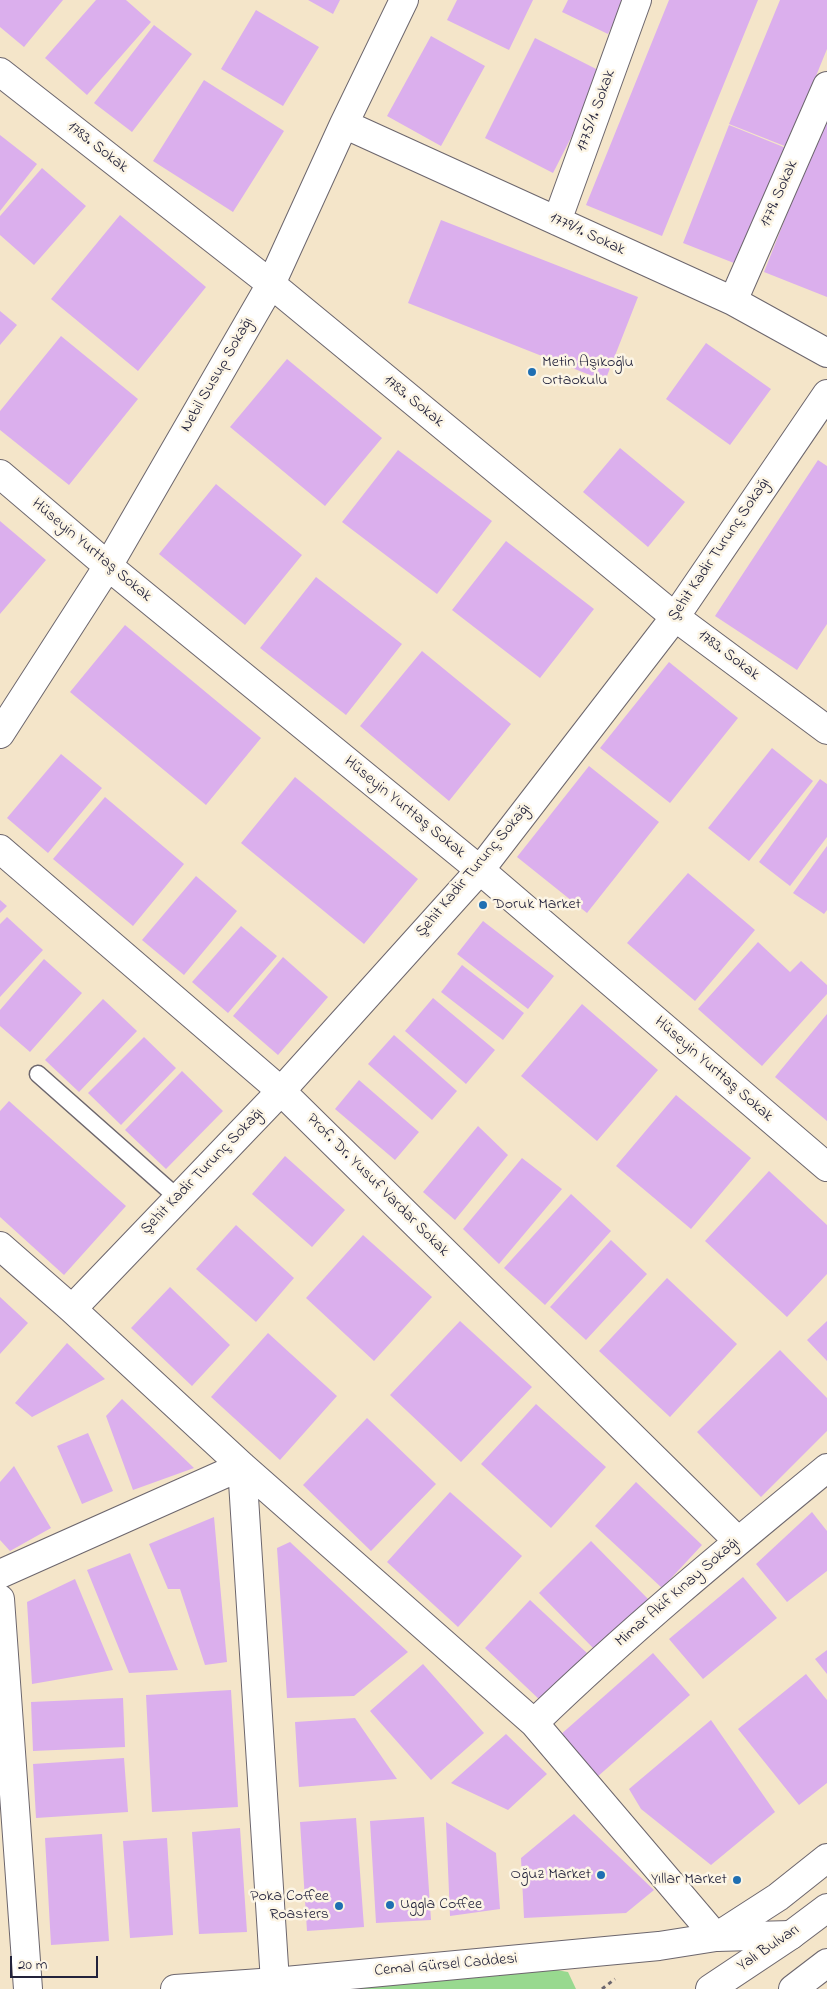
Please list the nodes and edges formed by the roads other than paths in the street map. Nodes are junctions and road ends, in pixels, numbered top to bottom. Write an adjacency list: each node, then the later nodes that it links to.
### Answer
1 (404, 0): 5 (street, Nebil Susup Sokağı)
2 (637, 0): 6 (street, 1775/1. Sokak)
3 (0, 72): 7 (street, 1783. Sokak)
4 (827, 86): 8 (street, 1779. Sokak)
5 (344, 124): 6 (street, 1779/1. Sokak); 7 (street, Nebil Susup Sokağı)
6 (557, 221): 8 (street, 1779/1. Sokak)
7 (271, 284): 12 (street, Nebil Susup Sokağı); 13 (street, 1783. Sokak)
8 (733, 301): 9 (street, 1779/1. Sokak)
9 (827, 354)
10 (827, 394): 13 (street, Şehit Kadir Turunç Sokağı)
11 (0, 474): 12 (street, Hüseyin Yurttaş Sokak)
12 (108, 566): 15 (street, Nebil Susup Sokağı); 17 (street, Hüseyin Yurttaş Sokak)
13 (675, 617): 14 (street, 1783. Sokak); 17 (street, Şehit Kadir Turunç Sokağı)
14 (827, 730)
15 (0, 734)
16 (0, 849): 19 (street, Prof. Dr. Yusuf Vardar Sokak)
17 (480, 870): 19 (street, Şehit Kadir Turunç Sokağı); 20 (street, Hüseyin Yurttaş Sokak)
18 (38, 1074): 21 (lane)
19 (281, 1091): 21 (street, Şehit Kadir Turunç Sokağı); 26 (street, Prof. Dr. Yusuf Vardar Sokak)
20 (827, 1167)
21 (178, 1198): 23 (street, Şehit Kadir Turunç Sokağı)
22 (0, 1246): 23 (street)
23 (72, 1309): 24 (street)
24 (242, 1466): 27 (street); 29 (street); 35 (street)
25 (827, 1468): 26 (street, Mimar Akif Kınay Sokağı)
26 (738, 1541): 29 (street, Mimar Akif Kınay Sokağı)
27 (0, 1574)
28 (0, 1599): 36 (street)
29 (534, 1723): 33 (street)
30 (827, 1858): 33 (street, Cemal Gürsel Caddesi)
31 (827, 1908): 32 (street, Yalı Bulvarı)
32 (791, 1935): 33 (street, Cemal Gürsel Caddesi); 38 (street, Yalı Bulvarı)
33 (716, 1937): 35 (street, Cemal Gürsel Caddesi)
34 (827, 1963): 39 (street)
35 (287, 1986): 37 (street, Cemal Gürsel Caddesi)
36 (28, 1989)
37 (175, 1989)
38 (710, 1989)
39 (793, 1989)

